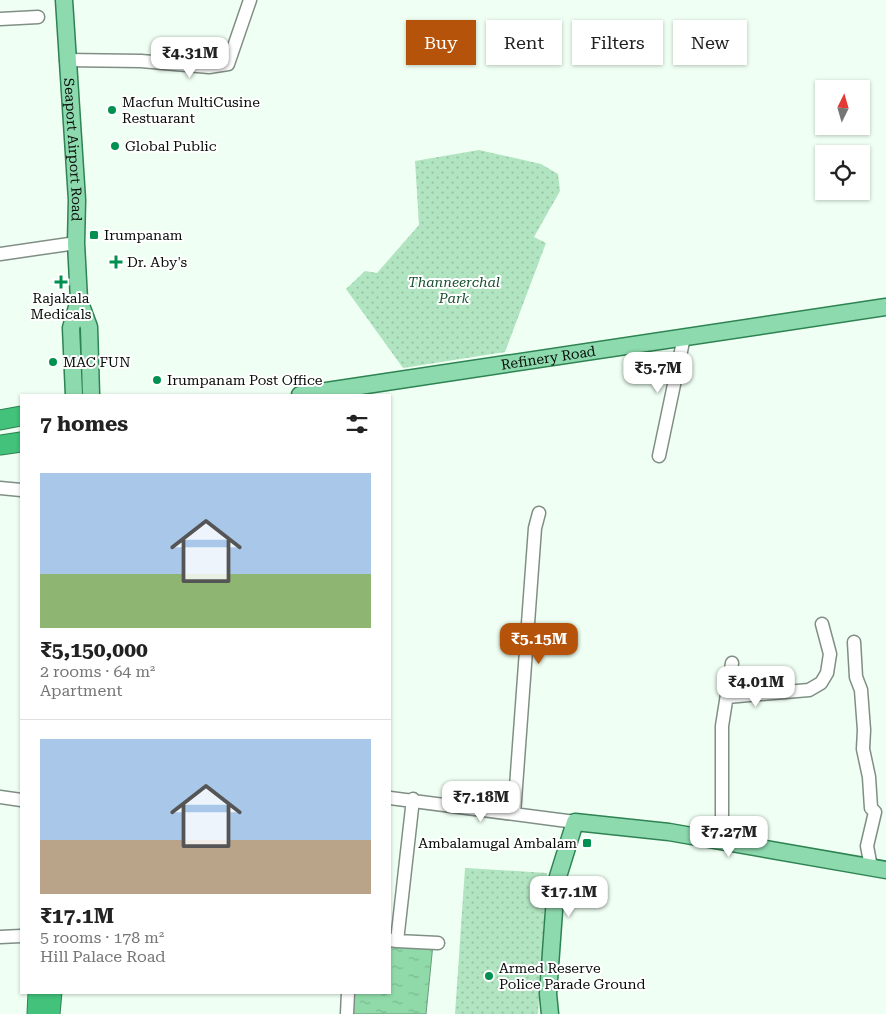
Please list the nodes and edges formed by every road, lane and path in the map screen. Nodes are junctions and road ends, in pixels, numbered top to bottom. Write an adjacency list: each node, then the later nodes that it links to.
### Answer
1 (64, 0): 5 (main road, Seaport Airport Road)
2 (250, 0): 5 (street)
3 (38, 17): 4 (street)
4 (0, 19)
5 (66, 60): 6 (main road, Seaport Airport Road)
6 (76, 243): 7 (street); 8 (main road, Seaport Airport Road)
7 (0, 254)
8 (79, 300): 10 (main road, Seaport Airport Road); 12 (main road, Seaport Airport Road)
9 (886, 307): 11 (main road, Refinery Road)
10 (88, 327): 13 (main road, Seaport Airport Road); 14 (main road)
11 (684, 337): 15 (main road, Refinery Road); 22 (street)
12 (74, 394)
13 (92, 394)
14 (101, 394)
15 (307, 394)
16 (20, 416): 17 (highway)
17 (0, 420)
18 (20, 425): 19 (highway)
19 (0, 428)
20 (20, 442): 21 (highway)
21 (0, 445)
22 (659, 456)
23 (0, 488): 24 (street)
24 (20, 490)
25 (538, 513): 34 (street)
26 (822, 624): 29 (street)
27 (854, 642): 37 (street)
28 (732, 663): 29 (street)
29 (727, 697): 36 (street)
30 (0, 797): 33 (street)
31 (391, 798): 32 (street)
32 (413, 799): 34 (street); 40 (street)
33 (20, 800)
34 (514, 814): 35 (street)
35 (575, 822): 36 (main road); 48 (main road)
36 (719, 840): 37 (main road)
37 (879, 868)
38 (20, 936): 39 (street)
39 (0, 937)
40 (393, 941): 41 (street)
41 (438, 944)
42 (38, 994): 45 (highway)
43 (52, 994): 46 (highway)
44 (348, 994): 47 (street)
45 (37, 1014)
46 (50, 1014)
47 (347, 1014)
48 (550, 1014)

